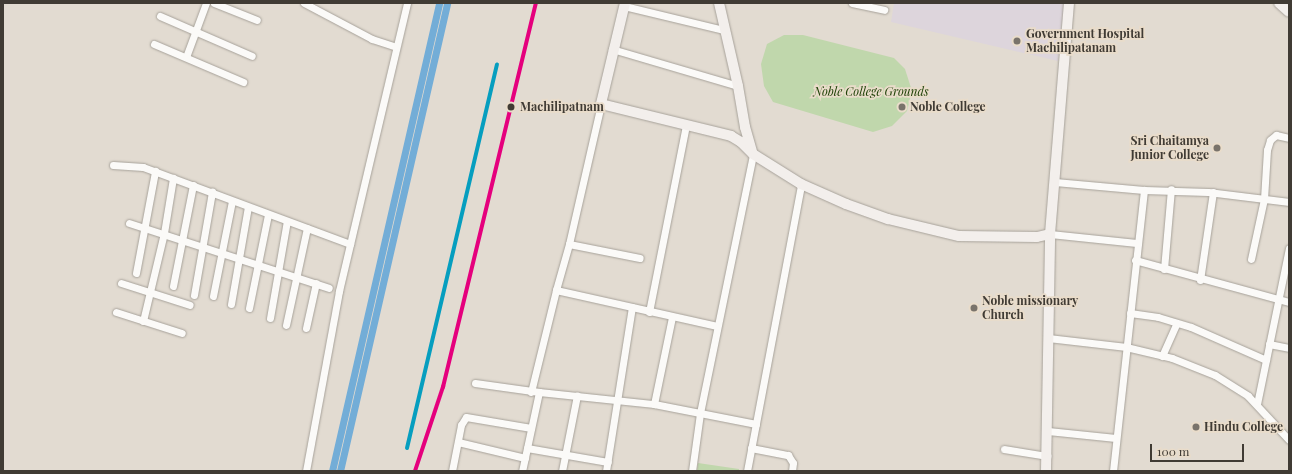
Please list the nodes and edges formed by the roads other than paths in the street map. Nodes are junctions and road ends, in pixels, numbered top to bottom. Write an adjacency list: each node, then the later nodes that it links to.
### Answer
1 (206, 3): 15 (street)
2 (214, 3): 13 (street)
3 (304, 3): 17 (street)
4 (407, 3): 17 (street)
5 (719, 3): 14 (main road)
6 (852, 3): 10 (street)
7 (1069, 3): 30 (main road)
8 (1279, 3): 11 (main road)
9 (624, 5): 14 (street); 18 (main road)
10 (884, 10)
11 (1289, 12)
12 (160, 16): 15 (street)
13 (257, 20)
14 (724, 30): 22 (main road)
15 (197, 32): 19 (street); 20 (street)
16 (154, 44): 20 (street)
17 (396, 47): 49 (street)
18 (612, 49): 22 (street); 23 (main road)
19 (252, 56)
20 (186, 57): 21 (street)
21 (243, 82)
22 (738, 86): 26 (main road)
23 (601, 104): 24 (main road); 50 (street)
24 (686, 124): 26 (main road); 80 (street)
25 (1289, 138): 37 (street)
26 (753, 154): 31 (main road); 87 (street)
27 (113, 165): 28 (street)
28 (155, 171): 29 (street); 44 (street)
29 (173, 178): 32 (street); 46 (street)
30 (1055, 182): 34 (street); 47 (main road)
31 (801, 184): 47 (main road); 104 (street)
32 (192, 185): 35 (street); 48 (street)
33 (1171, 189): 34 (street); 36 (street); 60 (street)
34 (1144, 190): 51 (street)
35 (212, 192): 38 (street); 52 (street)
36 (1213, 192): 37 (street); 64 (street)
37 (1264, 199): 39 (street); 57 (street)
38 (232, 201): 40 (street); 54 (street)
39 (1289, 202)
40 (248, 207): 41 (street); 56 (street)
41 (268, 214): 42 (street); 59 (street)
42 (287, 221): 45 (street); 61 (street)
43 (129, 223): 44 (street)
44 (144, 227): 46 (street); 62 (street)
45 (307, 228): 49 (street); 63 (street)
46 (164, 233): 48 (street); 70 (street)
47 (1050, 234): 51 (street); 90 (main road)
48 (183, 239): 52 (street); 67 (street)
49 (346, 242): 117 (street)
50 (569, 244): 55 (street); 69 (street)
51 (1137, 244): 58 (street)
52 (202, 246): 54 (street); 71 (street)
53 (1289, 248): 73 (street)
54 (222, 253): 56 (street); 72 (street)
55 (640, 258)
56 (239, 259): 59 (street); 75 (street)
57 (1251, 259)
58 (1135, 260): 60 (street); 81 (street)
59 (258, 266): 61 (street); 77 (street)
60 (1164, 269): 64 (street)
61 (278, 272): 63 (street); 83 (street)
62 (136, 273)
63 (297, 277): 66 (street); 86 (street)
64 (1200, 280): 73 (street)
65 (121, 283): 70 (street)
66 (316, 284): 68 (street); 88 (street)
67 (173, 286)
68 (329, 288)
69 (556, 290): 78 (street); 97 (street)
70 (150, 293): 76 (street); 84 (street)
71 (194, 295)
72 (213, 296)
73 (1278, 299): 74 (street); 91 (street)
74 (1289, 302)
75 (231, 304)
76 (190, 305)
77 (249, 308)
78 (632, 308): 80 (street); 100 (street)
79 (116, 312): 84 (street)
80 (649, 312): 82 (street)
81 (1130, 313): 85 (street); 92 (street)
82 (672, 317): 87 (street); 101 (street)
83 (270, 318)
84 (143, 321): 89 (street)
85 (1177, 323): 94 (street); 95 (street)
86 (286, 325)
87 (717, 326): 103 (street)
88 (306, 328)
89 (182, 333)
90 (1054, 338): 92 (street); 106 (main road)
91 (1269, 344): 93 (street); 95 (street)
92 (1126, 347): 94 (street); 107 (street)
93 (1289, 348)
94 (1162, 356): 102 (street)
95 (1266, 360): 102 (street)
96 (475, 383): 97 (street)
97 (531, 392): 98 (street)
98 (539, 392): 99 (street); 105 (street)
99 (577, 395): 100 (street); 113 (street)
100 (617, 400): 101 (street); 116 (street)
101 (654, 404): 103 (street)
102 (1257, 404): 108 (street)
103 (700, 413): 104 (street); 122 (street)
104 (756, 424): 111 (street)
105 (531, 428): 109 (street); 110 (street)
106 (1054, 432): 107 (street); 114 (main road)
107 (1116, 438): 126 (street)
108 (1289, 440)
109 (458, 442): 115 (street); 118 (street)
110 (527, 448): 113 (street); 115 (street)
111 (751, 448): 123 (street); 124 (street)
112 (1004, 449): 114 (street)
113 (565, 454): 116 (street); 120 (street)
114 (1047, 456): 125 (main road)
115 (525, 458): 119 (street)
116 (608, 462): 121 (street)
117 (306, 471)
118 (452, 471)
119 (522, 471)
120 (562, 471)
121 (606, 471)
122 (692, 471)
123 (747, 471)
124 (792, 471)
125 (1046, 471)
126 (1112, 471)

